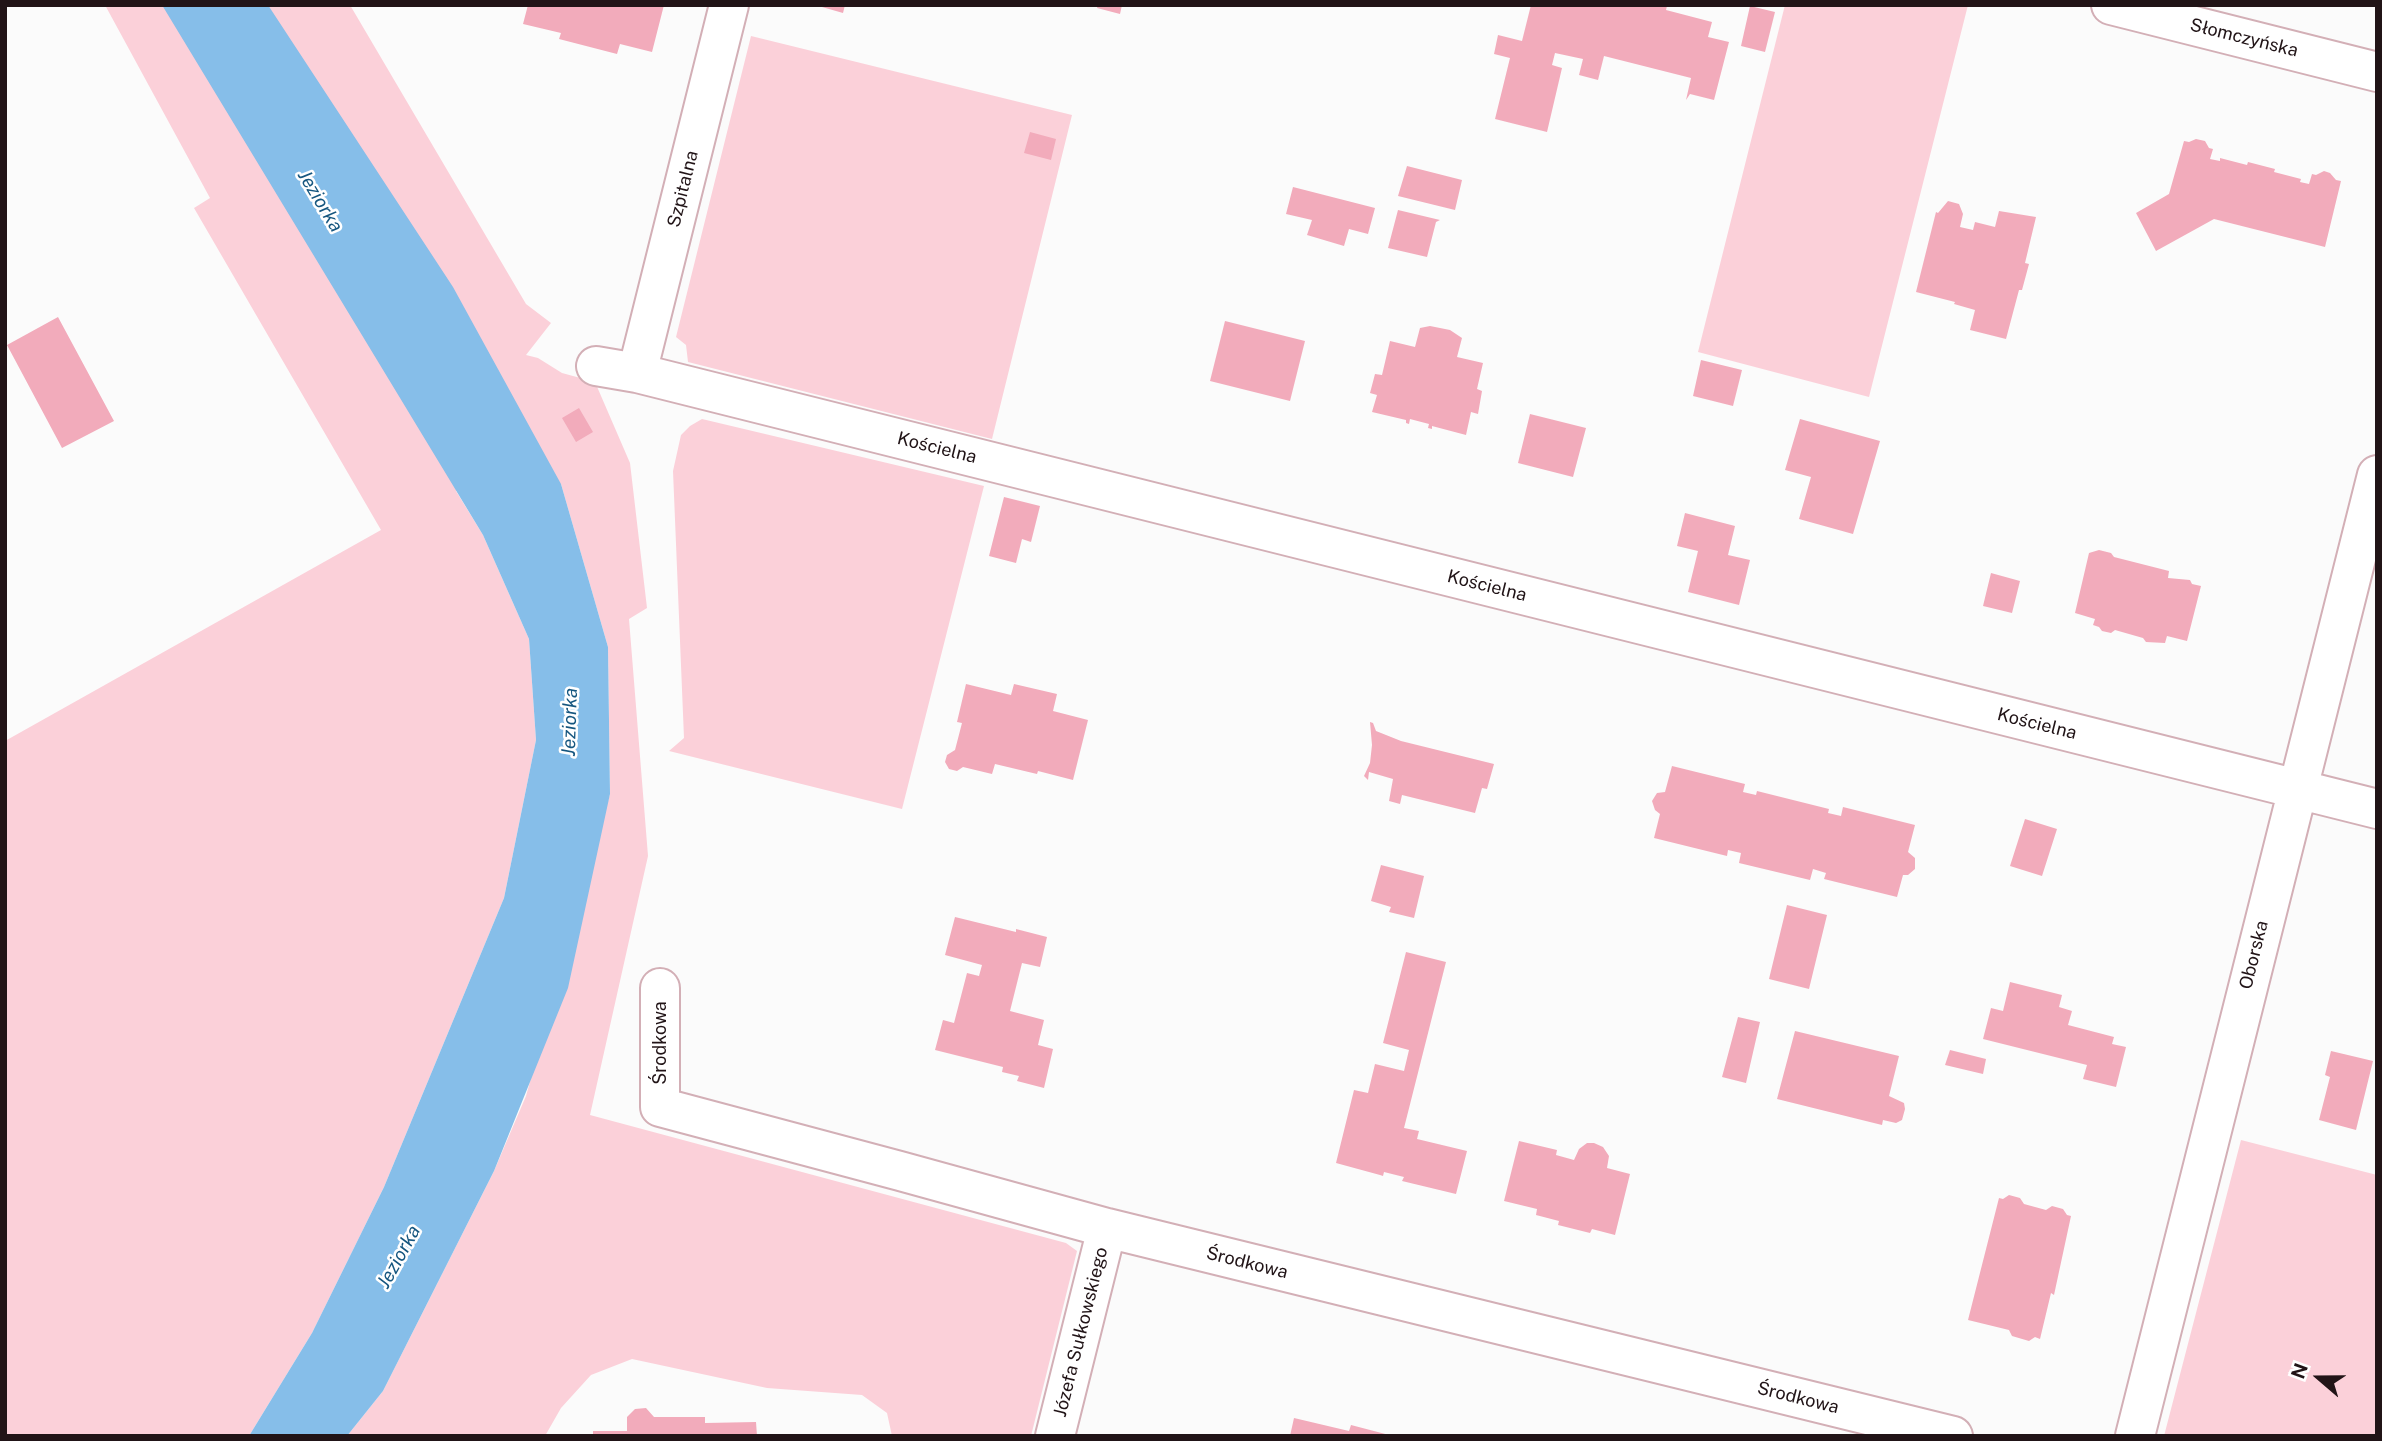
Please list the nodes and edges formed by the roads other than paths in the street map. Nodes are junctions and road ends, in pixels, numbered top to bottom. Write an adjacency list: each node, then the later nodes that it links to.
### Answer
1 (729, 5): 5 (street, Szpitalna)
2 (2111, 5): 3 (street, Słomczyńska)
3 (2377, 72)
4 (596, 366): 5 (street, Kościelna)
5 (637, 373): 7 (street, Kościelna)
6 (2377, 475): 7 (street, Oborska)
7 (2296, 790): 8 (street, Kościelna); 13 (street, Oborska)
8 (2377, 809)
9 (660, 988): 10 (street, Środkowa)
10 (1107, 1228): 11 (street, Józefa Sułkowskiego); 12 (street, Środkowa)
11 (1055, 1436)
12 (1953, 1436)
13 (2135, 1436)

